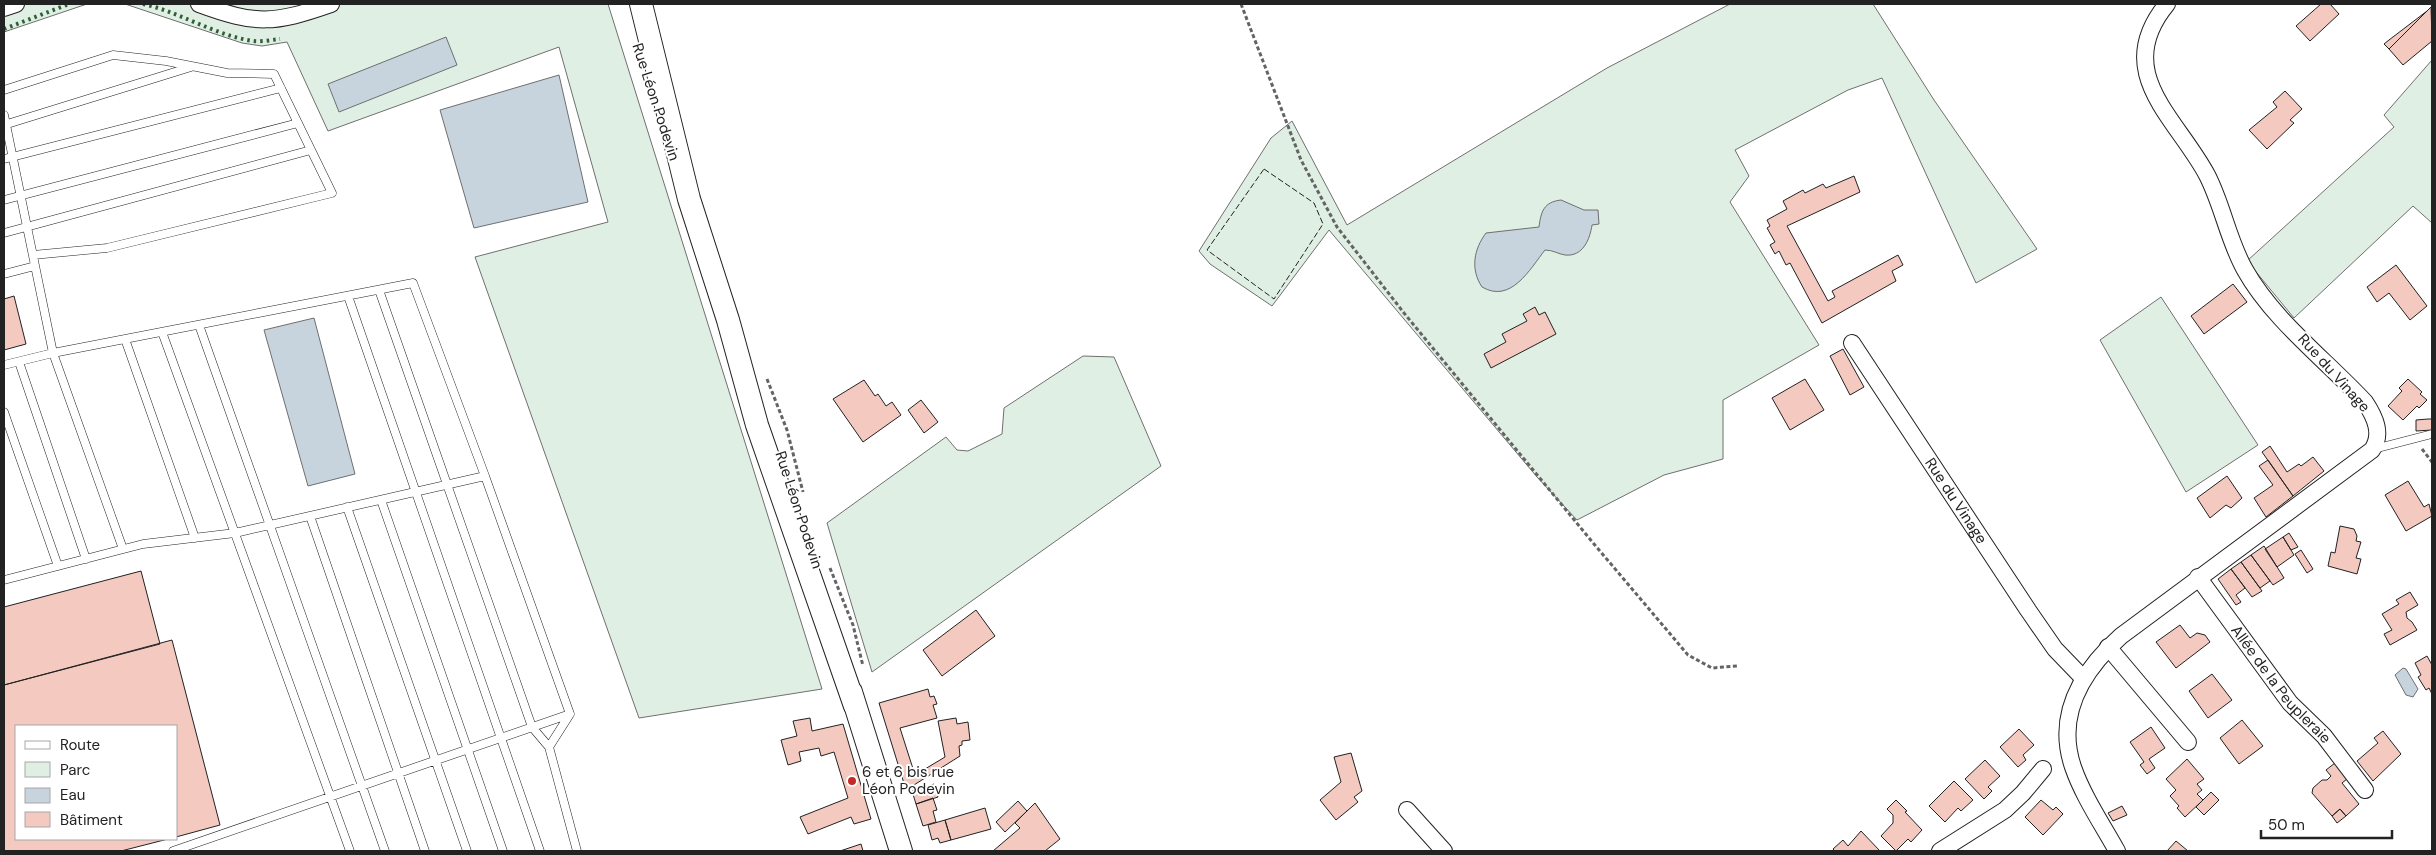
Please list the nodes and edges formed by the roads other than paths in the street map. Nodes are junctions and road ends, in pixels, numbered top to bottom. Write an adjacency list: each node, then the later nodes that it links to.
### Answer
1 (16, 4): 7 (street)
2 (199, 4): 3 (street)
3 (331, 4)
4 (625, 4): 18 (main road, Rue Léon Podevin)
5 (641, 4): 18 (main road, Rue Léon Podevin)
6 (2167, 4): 36 (street, Rue du Vinage)
7 (4, 8)
8 (192, 66): 9 (lane); 10 (lane); 13 (lane)
9 (281, 88): 12 (lane); 15 (lane)
10 (4, 90)
11 (4, 115): 13 (lane)
12 (298, 123): 14 (lane); 17 (lane)
13 (5, 125): 15 (lane)
14 (311, 150): 20 (lane); 22 (lane)
15 (12, 156): 16 (lane); 17 (lane)
16 (4, 159)
17 (20, 196): 19 (lane); 20 (lane)
18 (689, 199): 74 (main road, Rue Léon Podevin)
19 (4, 200)
20 (27, 226): 21 (lane); 22 (lane)
21 (4, 232)
22 (33, 255): 23 (lane)
23 (35, 266): 24 (lane); 31 (lane)
24 (4, 274)
25 (379, 290): 26 (lane); 37 (lane); 38 (lane)
26 (348, 296): 27 (lane); 39 (lane)
27 (200, 325): 28 (lane); 43 (lane)
28 (162, 332): 29 (lane); 44 (lane)
29 (125, 339): 31 (lane); 45 (lane)
30 (1852, 343): 52 (street, Rue du Vinage)
31 (53, 353): 32 (lane); 46 (lane)
32 (19, 362): 33 (lane); 47 (lane)
33 (4, 366)
34 (4, 412): 48 (lane)
35 (2432, 434): 36 (lane)
36 (2372, 450): 49 (street)
37 (485, 476): 38 (lane); 53 (lane)
38 (448, 484): 39 (lane); 54 (lane)
39 (416, 492): 40 (lane); 55 (lane)
40 (381, 500): 41 (lane); 58 (lane)
41 (348, 507): 42 (lane); 59 (lane)
42 (310, 516): 43 (lane); 61 (lane)
43 (270, 525): 44 (lane); 62 (lane)
44 (235, 533): 45 (lane); 64 (lane)
45 (196, 538): 46 (lane)
46 (123, 549): 47 (lane)
47 (86, 559): 48 (lane)
48 (58, 566): 50 (lane)
49 (2198, 578): 51 (street); 63 (street, Allée de la Peupleraie)
50 (4, 580)
51 (2108, 647): 52 (street); 56 (street)
52 (2083, 678): 77 (street)
53 (570, 714): 54 (lane); 57 (lane)
54 (532, 727): 55 (lane); 57 (lane)
55 (501, 738): 58 (lane); 72 (lane)
56 (2188, 742)
57 (549, 747): 73 (lane)
58 (468, 750): 59 (lane); 71 (lane)
59 (436, 761): 61 (lane); 70 (lane)
60 (2043, 769): 76 (street)
61 (399, 773): 62 (lane); 69 (lane)
62 (362, 786): 64 (lane); 68 (lane)
63 (2364, 790)
64 (331, 797): 66 (lane); 67 (lane)
65 (1407, 810): 75 (street)
66 (174, 851)
67 (350, 851)
68 (385, 851)
69 (426, 851)
70 (467, 851)
71 (503, 851)
72 (540, 851)
73 (577, 851)
74 (901, 851)
75 (1444, 851)
76 (1940, 851)
77 (2117, 851)

